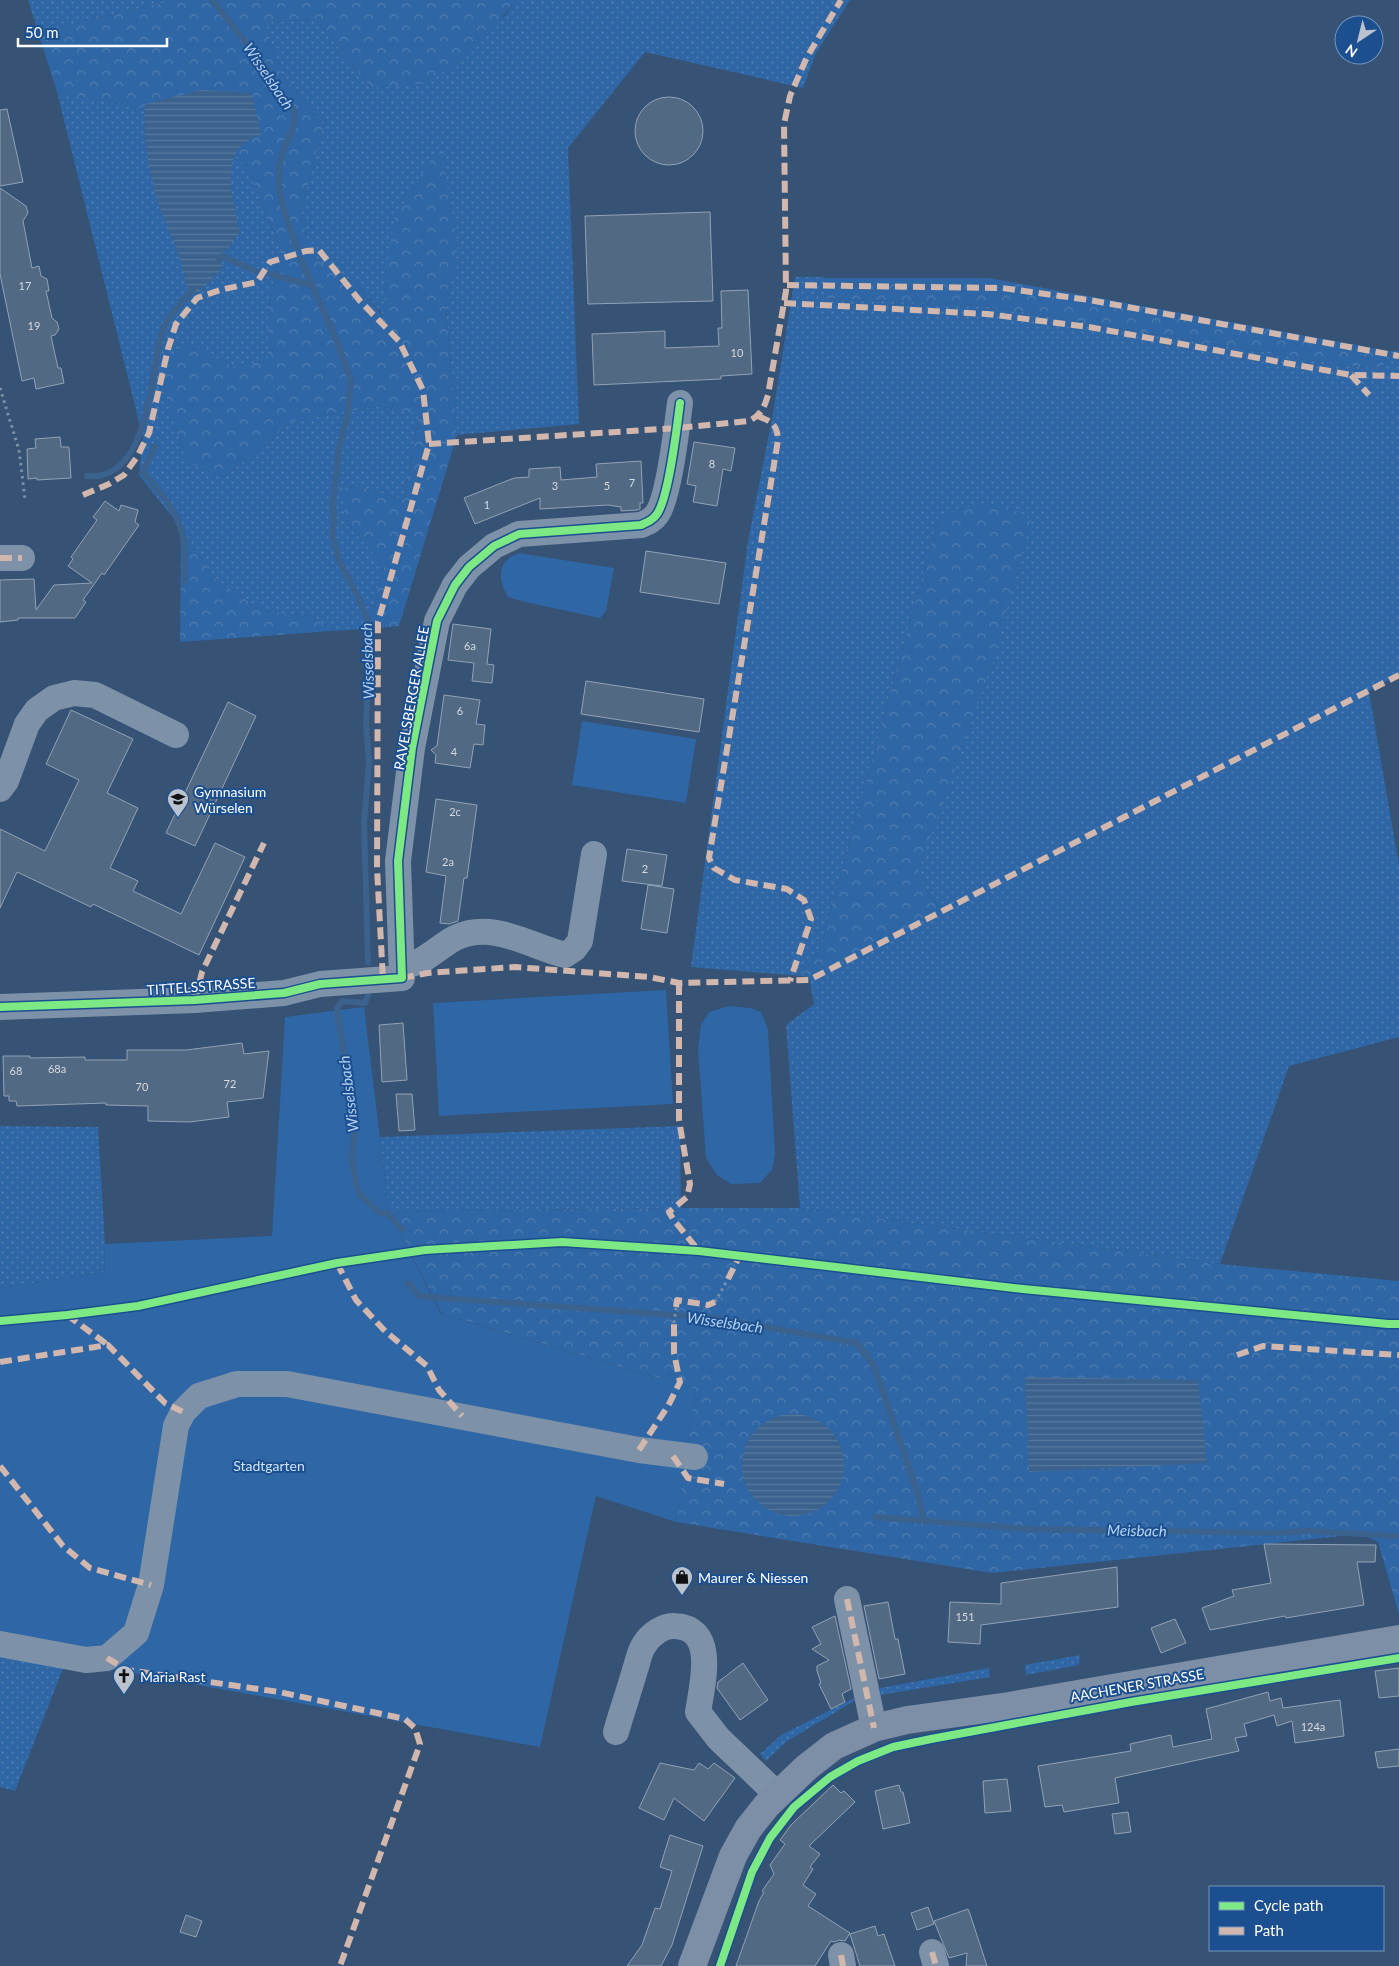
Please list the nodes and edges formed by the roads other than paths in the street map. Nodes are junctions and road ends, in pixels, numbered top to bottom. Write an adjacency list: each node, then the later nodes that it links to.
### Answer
1 (680, 403): 5 (street, RAVELSBERGER ALLEE)
2 (176, 735): 3 (street)
3 (0, 789)
4 (594, 854): 5 (street, TITTELSSTRASSE)
5 (402, 972): 6 (street, TITTELSSTRASSE)
6 (0, 1007)
7 (696, 1458): 10 (street)
8 (847, 1599): 11 (street)
9 (1399, 1639): 11 (main road, AACHENER STRASSE)
10 (0, 1644)
11 (874, 1728): 13 (main road, AACHENER STRASSE)
12 (616, 1732): 13 (street)
13 (778, 1795): 14 (main road, AACHENER STRASSE)
14 (692, 1966)

